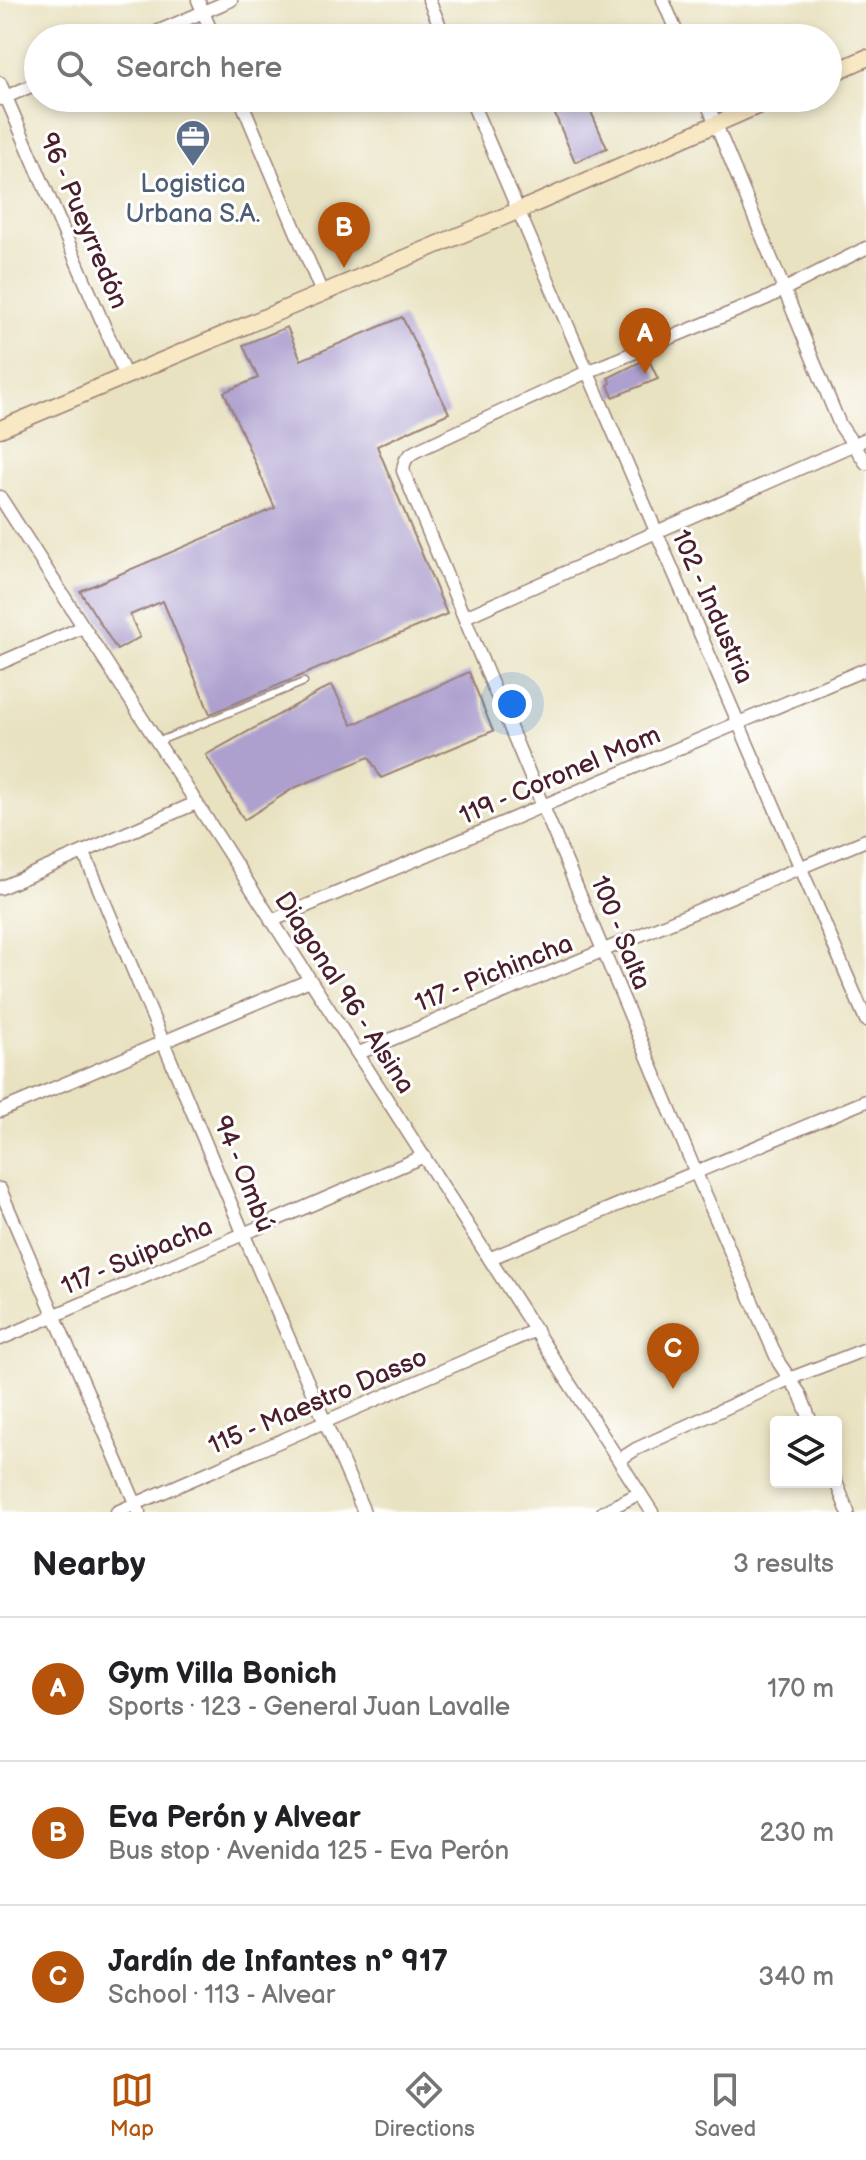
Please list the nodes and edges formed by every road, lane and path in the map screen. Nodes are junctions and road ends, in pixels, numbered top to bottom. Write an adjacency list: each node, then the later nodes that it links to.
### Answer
1 (231, 0): 4 (street)
2 (429, 0): 6 (street)
3 (663, 0): 7 (street)
4 (201, 6): 5 (street)
5 (168, 24)
6 (439, 24)
7 (673, 24)
8 (866, 58): 9 (main road)
9 (842, 69)
10 (0, 83): 12 (street, 96 - Pueyrredón)
11 (24, 89): 12 (street)
12 (3, 98): 23 (street, 96 - Pueyrredón)
13 (246, 112): 21 (street)
14 (476, 112): 18 (street, 102 - Industria)
15 (711, 112): 17 (street)
16 (744, 112): 17 (main road)
17 (716, 125): 18 (main road); 20 (street)
18 (517, 211): 21 (main road); 22 (street, 102 - Industria)
19 (866, 248): 20 (street)
20 (784, 290): 22 (street); 25 (street)
21 (322, 293): 23 (main road)
22 (587, 372): 28 (street, 102 - Industria); 29 (street, 100 - Salta)
23 (126, 377): 24 (main road)
24 (0, 429)
25 (861, 442): 26 (street); 28 (street)
26 (866, 463)
27 (0, 497): 30 (street, Diagonal 96 - Alsina)
28 (656, 533): 29 (street); 34 (street, 102 - Industria)
29 (465, 617): 37 (street, 100 - Salta)
30 (83, 627): 31 (street); 35 (street, Diagonal 96 - Alsina)
31 (0, 663)
32 (866, 669): 34 (street, 119 - Coronel Mom)
33 (304, 682): 35 (lane)
34 (739, 724): 37 (street, 119 - Coronel Mom); 40 (street, 102 - Industria)
35 (157, 742): 36 (street, Diagonal 96 - Alsina)
36 (196, 803): 39 (street); 42 (street, Diagonal 96 - Alsina)
37 (544, 807): 42 (street, 119 - Coronel Mom); 43 (street, 100 - Salta)
38 (866, 840): 40 (street, 117 - Pichincha)
39 (84, 853): 41 (street); 46 (street, 94 - Ombú)
40 (802, 869): 43 (street, 117 - Pichincha); 45 (street, 102 - Industria)
41 (0, 888)
42 (271, 921): 44 (street, Diagonal 96 - Alsina)
43 (604, 952): 47 (street, 117 - Pichincha); 51 (street, 100 - Salta)
44 (310, 980): 46 (street); 47 (street, Diagonal 96 - Alsina)
45 (866, 1020)
46 (165, 1042): 49 (street); 53 (street, 94 - Ombú)
47 (359, 1053): 50 (street, Diagonal 96 - Alsina)
48 (866, 1101): 51 (street)
49 (0, 1111)
50 (424, 1156): 53 (street, 117 - Suipacha); 54 (street, Diagonal 96 - Alsina)
51 (696, 1173): 54 (street); 59 (street, 100 - Salta)
52 (0, 1189): 55 (street)
53 (244, 1235): 55 (street, 117 - Suipacha); 61 (street, 94 - Ombú)
54 (491, 1258): 56 (street, Diagonal 96 - Alsina)
55 (55, 1316): 57 (street, 117 - Suipacha); 65 (street)
56 (536, 1330): 61 (street, 115 - Maestro Dasso); 62 (street, Diagonal 96 - Alsina)
57 (0, 1339)
58 (866, 1349): 59 (street)
59 (789, 1379): 60 (street, 100 - Salta); 62 (street)
60 (809, 1416)
61 (324, 1424): 65 (street, 115 - Maestro Dasso); 67 (street, 94 - Ombú)
62 (619, 1460): 64 (street, Diagonal 96 - Alsina)
63 (838, 1488): 70 (street)
64 (640, 1493): 68 (street); 69 (street, Diagonal 96 - Alsina)
65 (138, 1508): 66 (street, 115 - Maestro Dasso)
66 (117, 1512)
67 (364, 1512)
68 (603, 1512)
69 (652, 1512)
70 (848, 1512)

